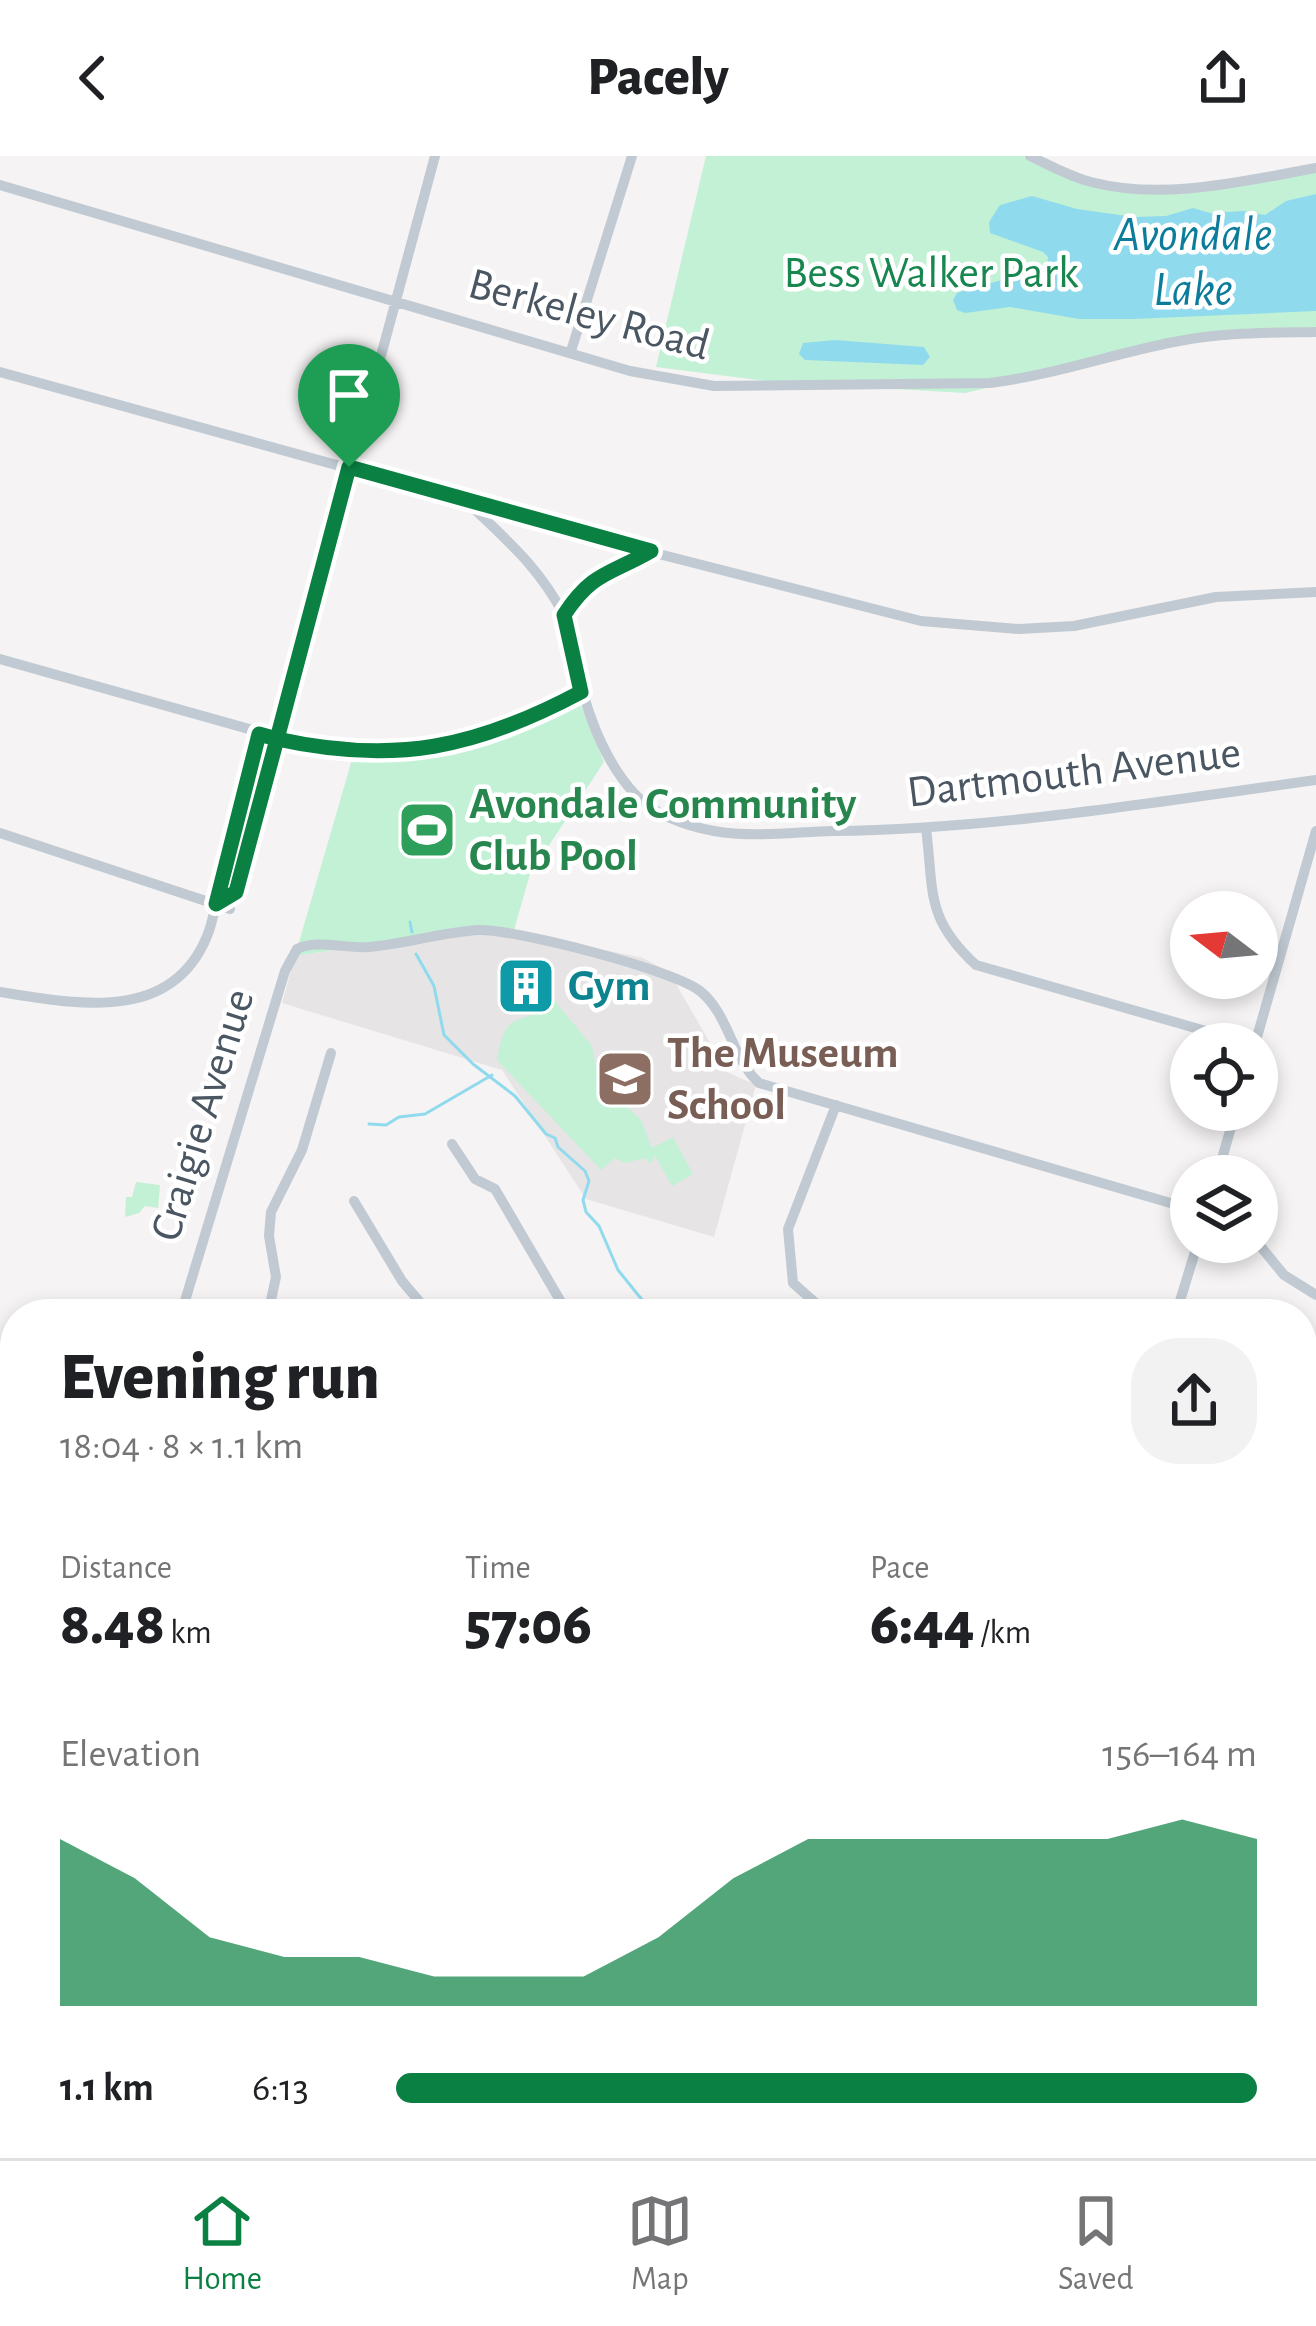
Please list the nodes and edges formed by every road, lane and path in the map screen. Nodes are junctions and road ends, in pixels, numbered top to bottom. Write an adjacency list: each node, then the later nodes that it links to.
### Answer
1 (436, 156): 6 (street)
2 (632, 156): 8 (street)
3 (1030, 156): 4 (street)
4 (1316, 168)
5 (0, 185): 6 (street, Berkeley Road)
6 (396, 300): 8 (street, Berkeley Road); 10 (street)
7 (1316, 332): 8 (street, Berkeley Road)
8 (571, 351)
9 (0, 371): 10 (street)
10 (349, 467): 11 (street); 20 (street)
11 (463, 498): 12 (street); 13 (street)
12 (508, 511): 13 (street); 14 (street)
13 (501, 533): 16 (street)
14 (651, 551): 15 (street); 16 (street)
15 (1316, 592)
16 (564, 615): 18 (street, Dartmouth Avenue)
17 (0, 659): 19 (street)
18 (581, 692): 20 (street); 22 (street, Dartmouth Avenue)
19 (259, 734): 20 (street); 25 (street)
20 (277, 739): 25 (street)
21 (1316, 780): 22 (street, Dartmouth Avenue)
22 (926, 828): 28 (street)
23 (1316, 831): 29 (street)
24 (0, 833): 25 (street)
25 (216, 904): 26 (street); 27 (street)
26 (230, 909)
27 (0, 992)
28 (1179, 1023)
29 (1259, 1023)
30 (332, 1053): 39 (street)
31 (836, 1106): 34 (street); 38 (street, Craigie Avenue); 42 (street)
32 (452, 1144): 41 (street)
33 (354, 1201): 40 (street)
34 (1170, 1203)
35 (1192, 1263): 43 (street)
36 (1274, 1263): 37 (street)
37 (1316, 1295)
38 (186, 1299)
39 (275, 1299)
40 (417, 1299)
41 (559, 1299)
42 (812, 1299)
43 (1181, 1299)

